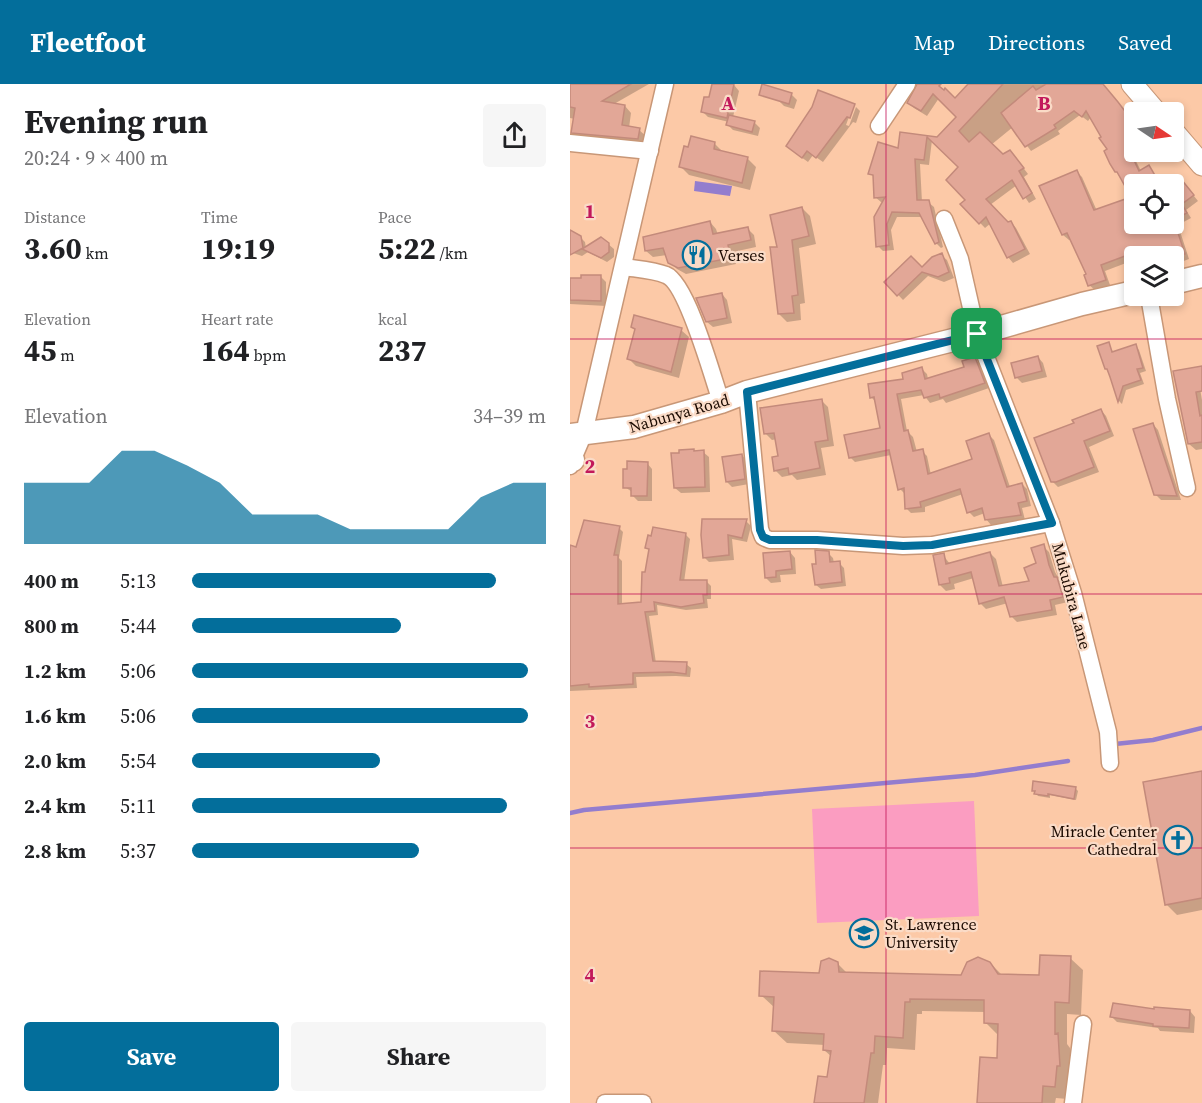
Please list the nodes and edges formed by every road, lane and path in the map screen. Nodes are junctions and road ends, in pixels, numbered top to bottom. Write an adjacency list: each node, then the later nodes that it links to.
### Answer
1 (665, 84): 8 (street)
2 (907, 84): 5 (street)
3 (1132, 84): 4 (street)
4 (1147, 102)
5 (879, 126)
6 (570, 143): 8 (street)
7 (1184, 144): 9 (street)
8 (650, 151): 11 (street)
9 (1202, 165)
10 (944, 219): 16 (street, Mukubira Lane)
11 (624, 267): 18 (street); 19 (street)
12 (1202, 276): 13 (main road)
13 (1184, 280)
14 (1124, 294): 16 (main road, Nabunya Road)
15 (1151, 306): 21 (street)
16 (977, 334): 17 (main road, Nabunya Road); 22 (street, Mukubira Lane)
17 (747, 392): 18 (main road, Nabunya Road); 22 (street)
18 (721, 402): 19 (main road, Nabunya Road)
19 (577, 434): 20 (street)
20 (571, 461)
21 (1186, 488)
22 (1052, 523): 23 (street, Mukubira Lane)
23 (1110, 763)
24 (1083, 1024): 27 (street)
25 (606, 1103): 26 (street)
26 (643, 1103)
27 (1073, 1103)

